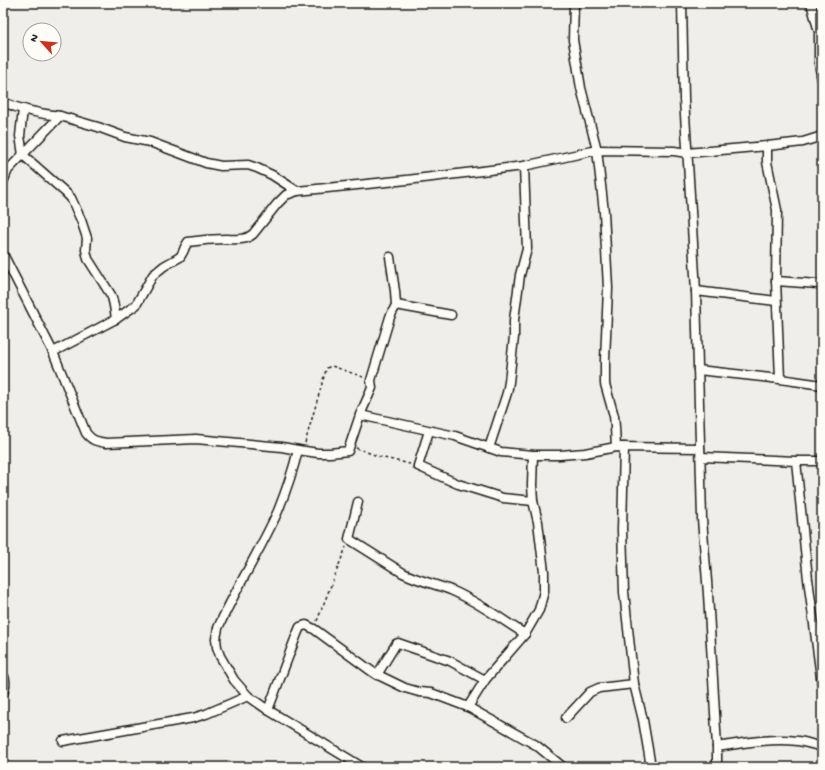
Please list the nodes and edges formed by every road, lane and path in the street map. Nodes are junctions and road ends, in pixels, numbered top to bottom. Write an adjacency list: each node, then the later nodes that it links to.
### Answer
1 (574, 3): 10 (street)
2 (682, 3): 11 (street)
3 (811, 3): 4 (street)
4 (822, 80)
5 (3, 102): 6 (street)
6 (22, 109): 7 (street); 12 (street)
7 (60, 116): 12 (street); 15 (street)
8 (822, 136): 9 (street)
9 (767, 146): 11 (street); 18 (street)
10 (597, 150): 11 (street); 13 (street); 32 (street)
11 (687, 153): 20 (street)
12 (22, 155): 14 (street); 24 (street)
13 (524, 166): 15 (street); 33 (street)
14 (3, 182)
15 (297, 191): 24 (street)
16 (3, 254): 25 (street)
17 (390, 257): 22 (street)
18 (776, 281): 19 (street); 21 (street)
19 (822, 283)
20 (696, 291): 21 (street); 26 (street)
21 (776, 301): 27 (street)
22 (396, 305): 23 (street); 28 (street)
23 (451, 315)
24 (116, 319): 25 (street)
25 (53, 352): 35 (street)
26 (698, 370): 27 (street); 34 (street)
27 (780, 379): 29 (street)
28 (371, 380): 30 (street); 35 (path)
29 (822, 385)
30 (360, 416): 31 (street); 36 (street)
31 (429, 431): 33 (street); 41 (street)
32 (620, 447): 34 (street); 37 (street); 50 (street)
33 (488, 448): 37 (street)
34 (700, 448): 38 (street)
35 (300, 450): 36 (street); 53 (street)
36 (348, 451): 41 (path)
37 (534, 455): 42 (street)
38 (701, 458): 39 (street); 58 (street)
39 (796, 461): 40 (street); 51 (street)
40 (822, 461)
41 (418, 466): 42 (street)
42 (533, 501): 46 (street)
43 (358, 502): 44 (street)
44 (349, 539): 45 (path); 46 (street)
45 (314, 629): 47 (street); 55 (street)
46 (525, 634): 49 (street)
47 (377, 674): 49 (street); 54 (street)
48 (3, 675): 52 (street)
49 (485, 680): 54 (street)
50 (634, 684): 56 (street); 62 (street)
51 (822, 685)
52 (3, 694)
53 (248, 696): 55 (street); 57 (street)
54 (468, 707): 61 (street)
55 (268, 710): 60 (street)
56 (566, 718)
57 (63, 741)
58 (716, 747): 59 (street); 63 (street)
59 (822, 747)
60 (362, 767)
61 (563, 767)
62 (651, 767)
63 (717, 767)

